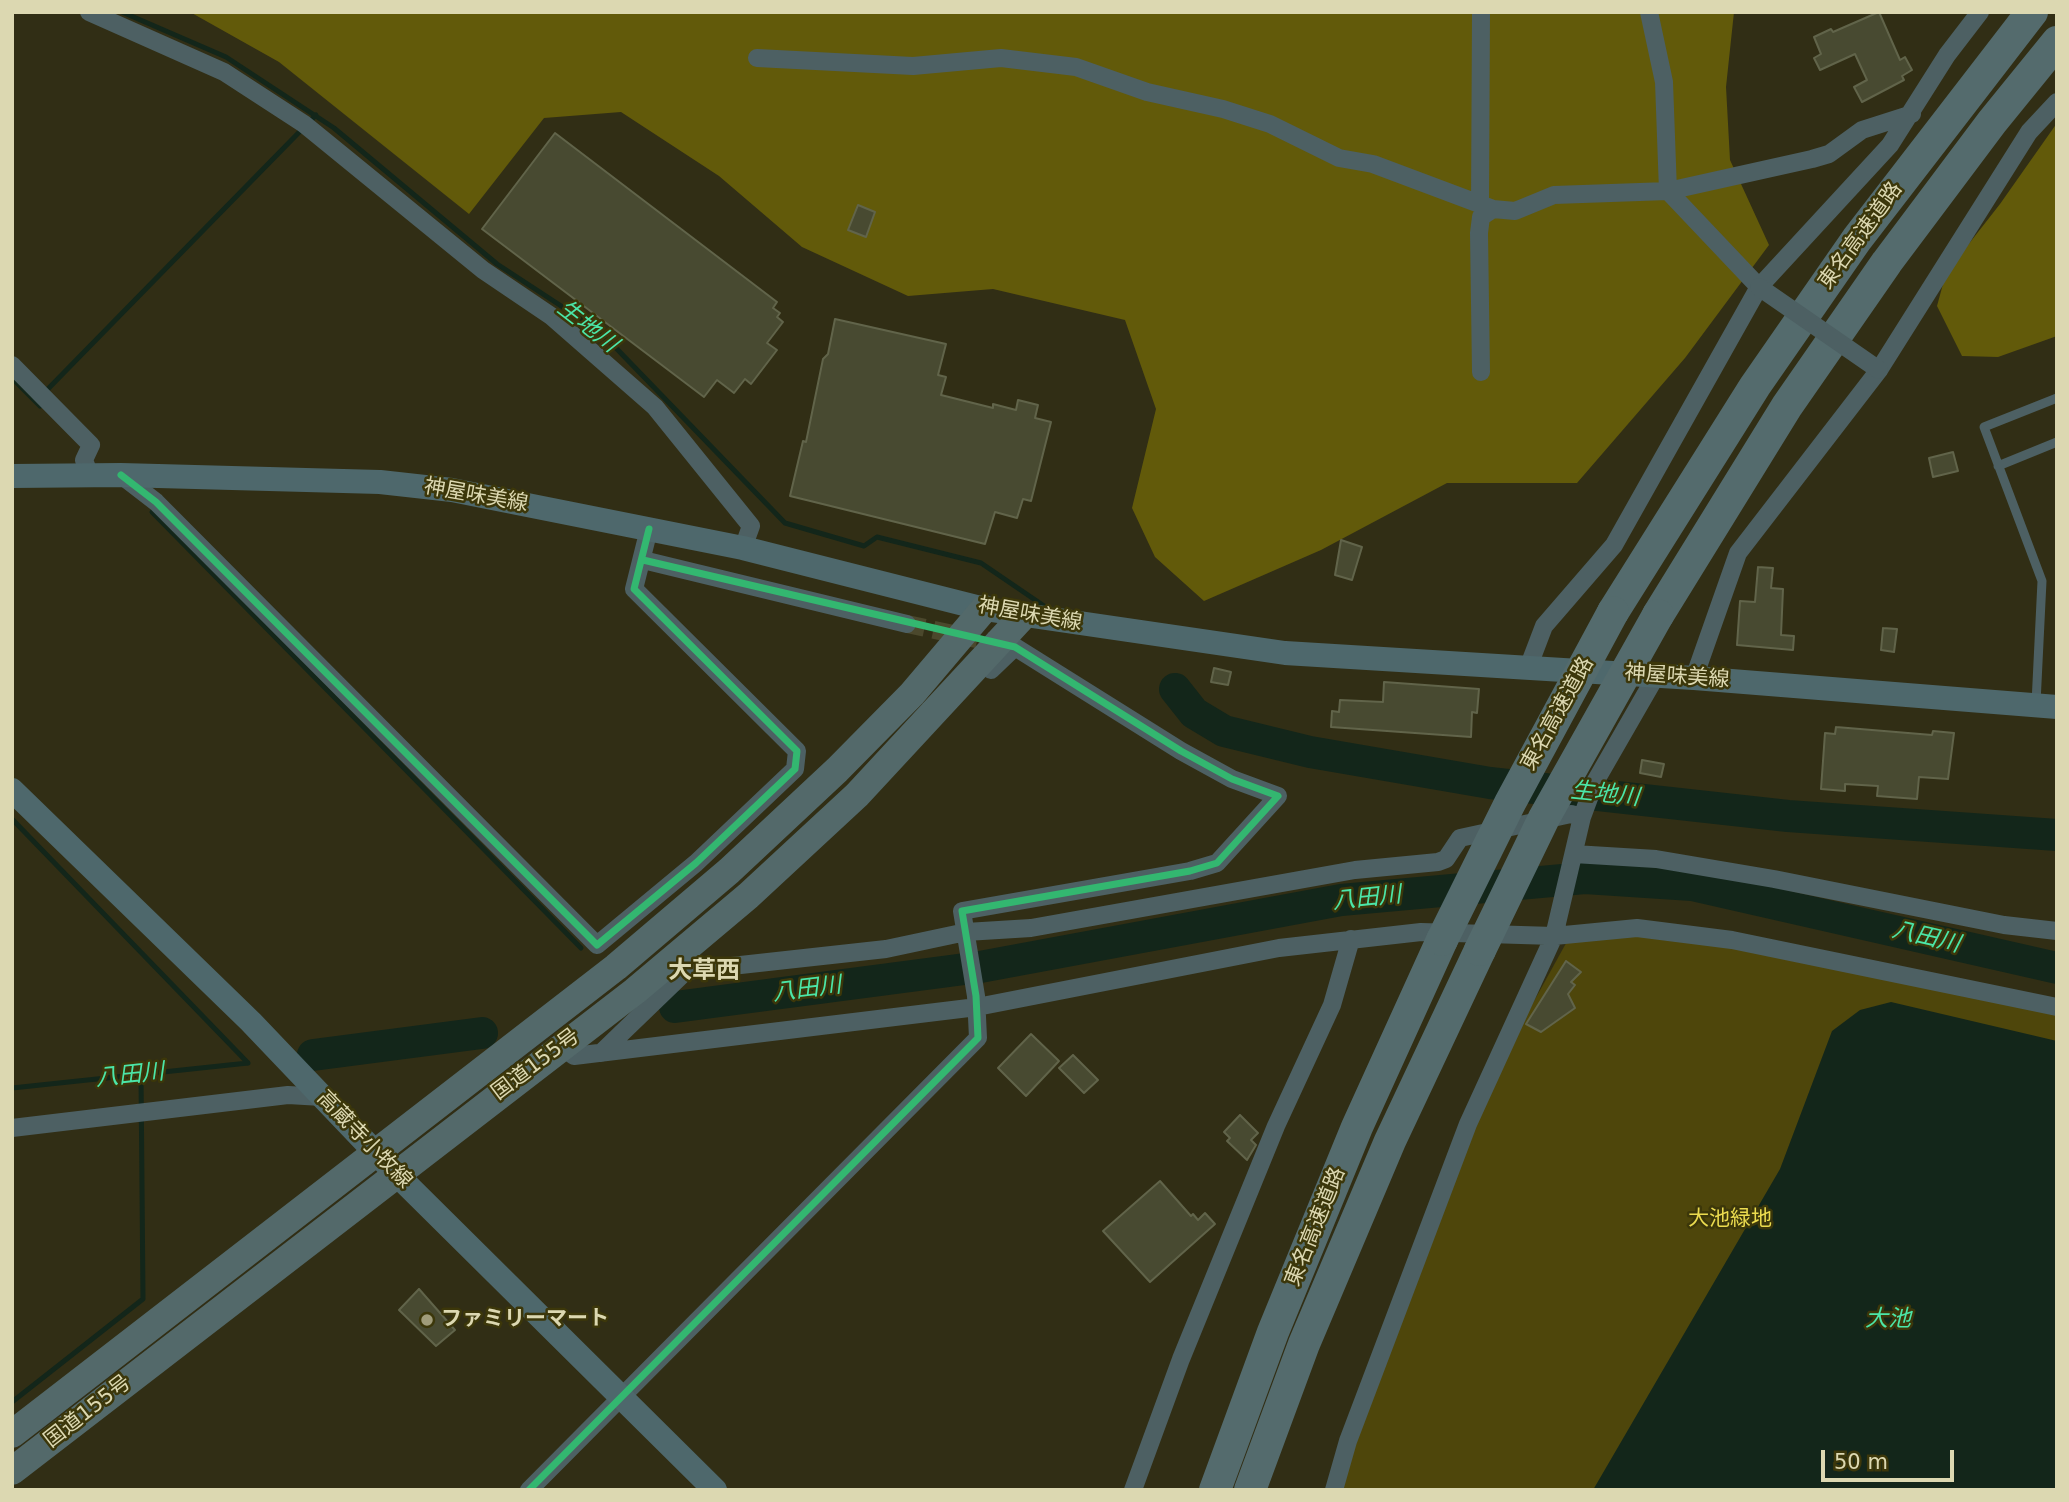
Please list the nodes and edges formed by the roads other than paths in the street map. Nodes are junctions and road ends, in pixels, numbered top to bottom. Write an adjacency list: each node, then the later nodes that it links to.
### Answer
1 (89, 12): 23 (street)
2 (1481, 12): 11 (street)
3 (1649, 12): 10 (street)
4 (1980, 12): 9 (street)
5 (2032, 12): 54 (highway, 東名高速道路, bridge)
6 (2057, 43): 47 (highway, 東名高速道路, bridge)
7 (757, 58): 11 (street)
8 (2057, 102): 14 (street)
9 (1912, 114): 10 (street); 12 (street)
10 (1668, 191): 11 (street); 12 (street)
11 (1487, 207): 15 (street)
12 (1759, 287): 14 (street, bridge); 28 (street)
13 (12, 365): 21 (street)
14 (1880, 370): 30 (street)
15 (1480, 372)
16 (2057, 398): 18 (lane)
17 (2057, 442): 18 (lane)
18 (1998, 466): 31 (lane)
19 (121, 475): 21 (main road, 神屋味美線); 22 (main road, 神屋味美線); 24 (street)
20 (12, 476): 21 (main road, 神屋味美線)
21 (90, 476)
22 (649, 529): 23 (main road, 神屋味美線); 24 (street)
23 (743, 548): 25 (main road, 神屋味美線)
24 (643, 560): 27 (street)
25 (984, 609): 26 (main road, 神屋味美線); 46 (highway, 国道155号)
26 (1023, 616): 28 (main road, 神屋味美線); 39 (highway, 国道155号)
27 (908, 624)
28 (1528, 668): 29 (main road, 神屋味美線)
29 (1656, 676): 30 (main road, 神屋味美線); 33 (street)
30 (1694, 678): 31 (main road, 神屋味美線)
31 (2046, 706)
32 (12, 790): 44 (main road, 高蔵寺小牧線)
33 (1582, 817): 34 (street); 36 (street)
34 (1574, 854): 35 (street); 37 (street)
35 (2057, 931)
36 (967, 935): 39 (street); 39 (street); 40 (street)
37 (1554, 936): 38 (street); 41 (street); 57 (street)
38 (1351, 939): 40 (street); 53 (street)
39 (673, 971): 42 (highway, 国道155号); 43 (street)
40 (976, 1001): 43 (street); 48 (street)
41 (2057, 1007)
42 (560, 1046): 43 (street); 46 (highway, 国道155号)
43 (601, 1053)
44 (323, 1097): 45 (street); 46 (main road, 高蔵寺小牧線)
45 (12, 1128)
46 (386, 1163): 48 (main road, 高蔵寺小牧線); 49 (highway, 国道155号); 50 (highway, 国道155号)
47 (1304, 1344): 55 (highway, 東名高速道路); 56 (highway)
48 (622, 1397): 51 (street); 52 (main road, 高蔵寺小牧線)
49 (12, 1434)
50 (12, 1471)
51 (529, 1490)
52 (715, 1490)
53 (1133, 1490)
54 (1215, 1490)
55 (1250, 1490)
56 (1263, 1490)
57 (1334, 1490)

